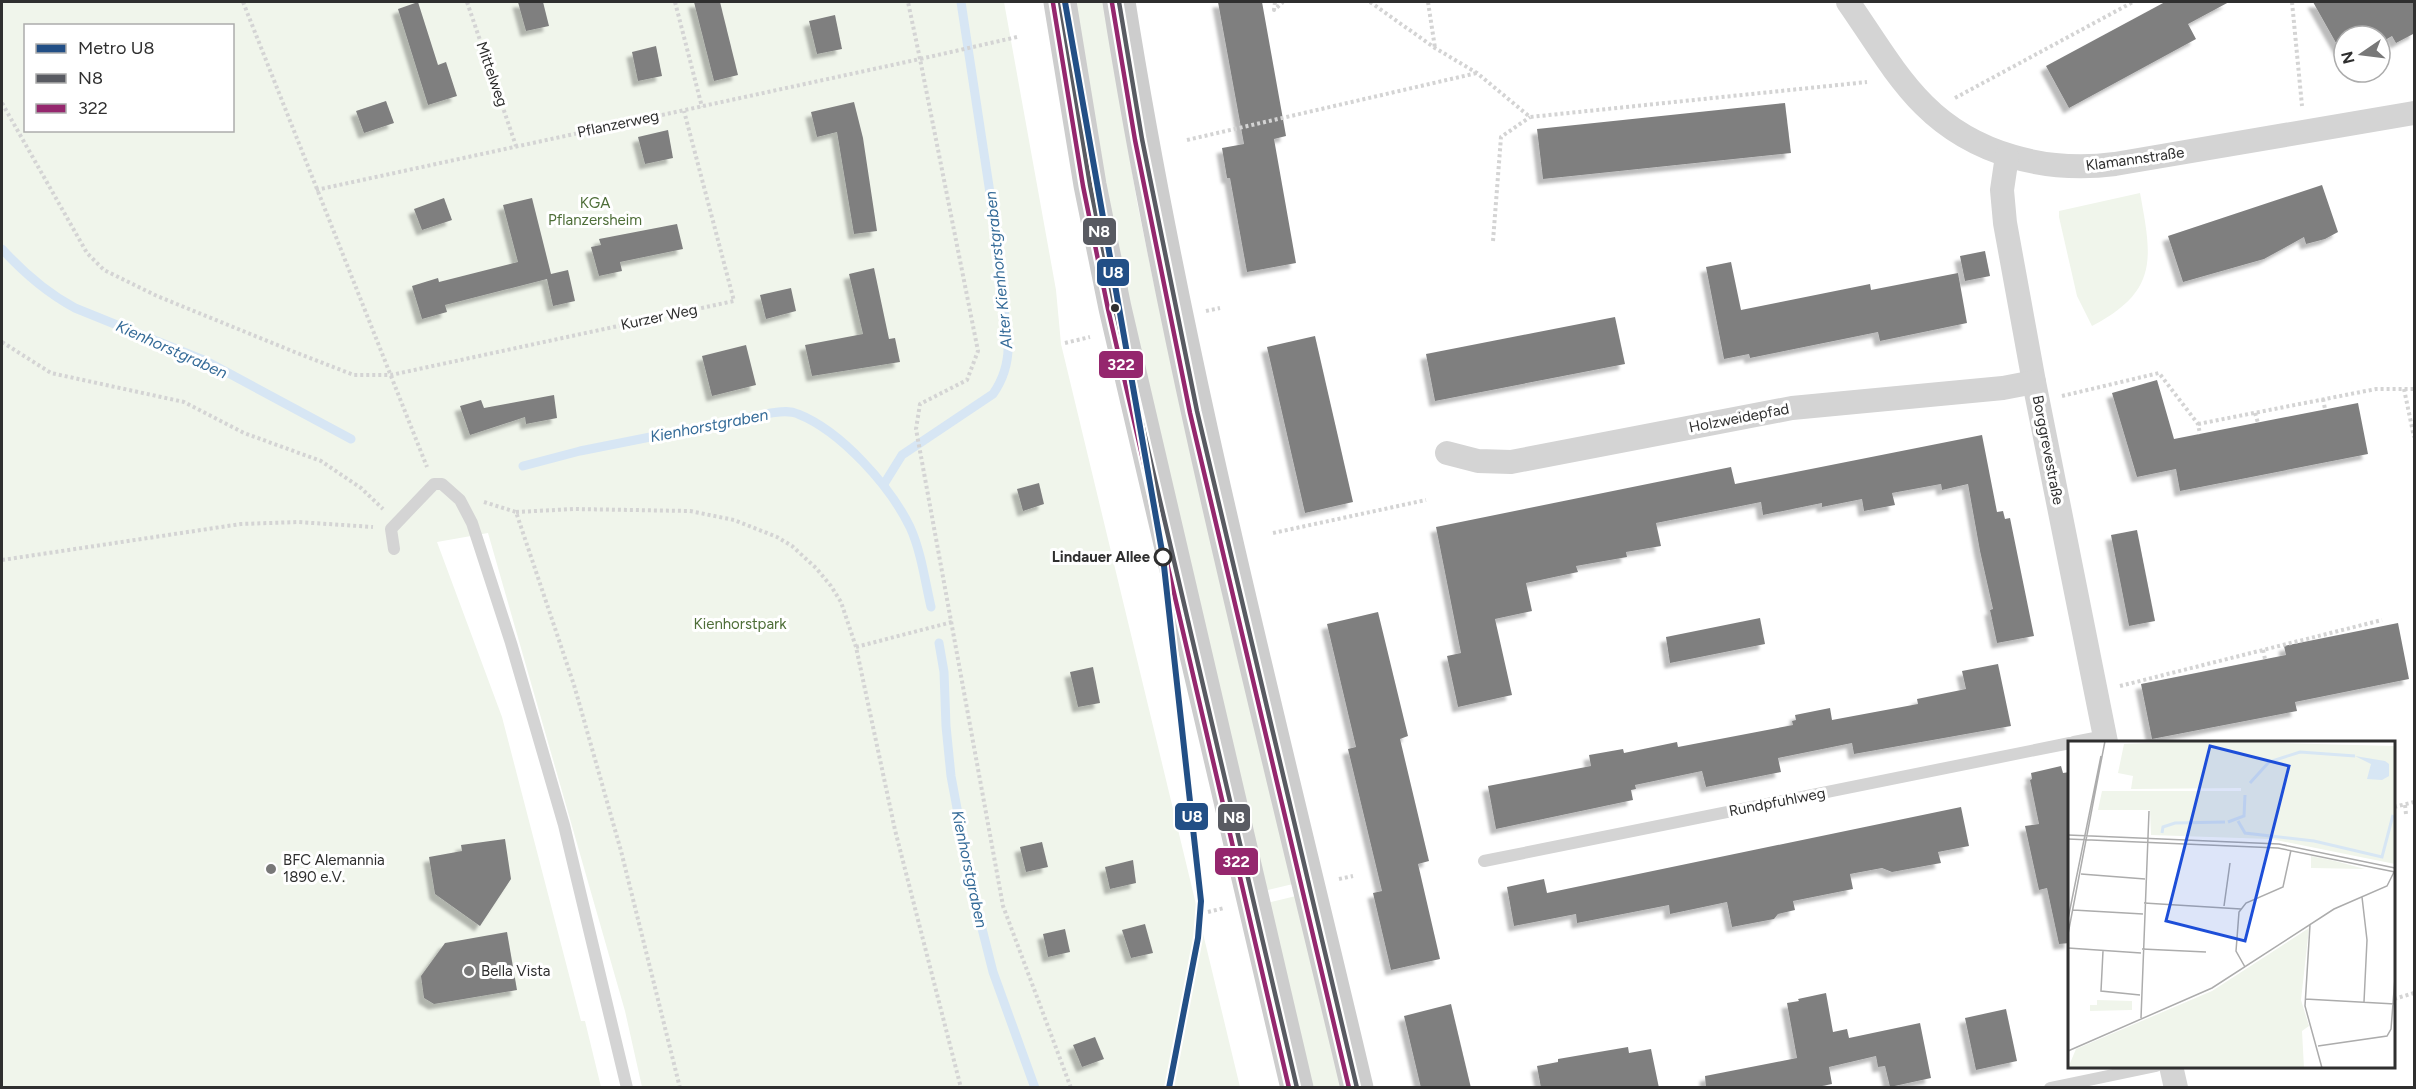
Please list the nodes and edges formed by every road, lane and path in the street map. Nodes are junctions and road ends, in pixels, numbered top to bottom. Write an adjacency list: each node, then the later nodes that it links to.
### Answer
1 (243, 2): 29 (path)
2 (467, 2): 27 (path, Mittelweg)
3 (675, 2): 21 (path)
4 (908, 2): 16 (path)
5 (1060, 2): 81 (main road)
6 (1119, 2): 82 (main road)
7 (1275, 2): 8 (path)
8 (1283, 2)
9 (1370, 2): 15 (path)
10 (1428, 2): 15 (path)
11 (1848, 2): 28 (street, Klamannstraße)
12 (2133, 2): 19 (path)
13 (2292, 2): 22 (path)
14 (1017, 37): 16 (path, Pflanzerweg)
15 (1435, 48): 17 (path)
16 (920, 59): 21 (path, Pflanzerweg); 54 (path)
17 (1477, 73): 25 (path); 26 (path)
18 (1867, 82): 25 (path)
19 (1952, 100)
20 (2, 103): 32 (path)
21 (702, 107): 23 (path, Pflanzerweg)
22 (2302, 110)
23 (684, 111): 27 (path, Pflanzerweg); 32 (path, Kurzer Weg)
24 (2415, 113): 28 (street, Klamannstraße)
25 (1530, 117): 30 (path)
26 (1187, 140)
27 (516, 146): 29 (path, Pflanzerweg)
28 (2007, 156): 33 (street, Borggrevestraße)
29 (316, 190): 32 (path)
30 (1492, 241)
31 (2, 342): 49 (path)
32 (390, 375): 45 (path)
33 (2034, 382): 44 (street, Holzweidepfad); 65 (street, Borggrevestraße)
34 (2404, 389): 35 (path); 37 (path); 43 (path)
35 (2415, 389)
36 (2059, 397): 41 (path)
37 (2323, 399): 38 (path); 39 (path)
38 (2325, 409)
39 (2255, 413): 40 (path); 41 (path)
40 (2258, 423)
41 (2198, 424): 42 (path)
42 (2200, 434)
43 (2415, 437)
44 (1447, 453)
45 (434, 484): 46 (lane); 49 (lane)
46 (460, 500): 48 (path); 77 (lane)
47 (1426, 500): 50 (path)
48 (516, 512): 57 (path); 78 (path)
49 (394, 525): 51 (lane); 52 (path)
50 (1274, 533)
51 (394, 549)
52 (2, 560)
53 (2382, 620): 55 (path)
54 (952, 622): 57 (path); 80 (path)
55 (2366, 624): 56 (path); 58 (path)
56 (2368, 629)
57 (856, 647): 79 (path)
58 (2263, 650): 59 (path); 60 (path)
59 (2229, 658): 61 (path); 62 (path)
60 (2265, 659)
61 (2231, 666)
62 (2194, 667): 63 (path); 64 (path)
63 (2195, 673)
64 (2116, 687)
65 (2106, 739): 66 (lane, Rundpfuhlweg)
66 (2089, 741)
67 (2068, 744): 72 (lane, Rundpfuhlweg)
68 (2415, 802): 69 (path)
69 (2404, 805): 70 (path); 71 (path)
70 (2395, 807)
71 (2406, 814)
72 (1484, 861)
73 (2415, 993): 74 (path)
74 (2395, 999)
75 (2146, 1068): 83 (lane)
76 (2171, 1068): 84 (street)
77 (627, 1088)
78 (680, 1088)
79 (961, 1088)
80 (1071, 1088)
81 (1297, 1088)
82 (1357, 1088)
83 (2050, 1088)
84 (2176, 1088)

